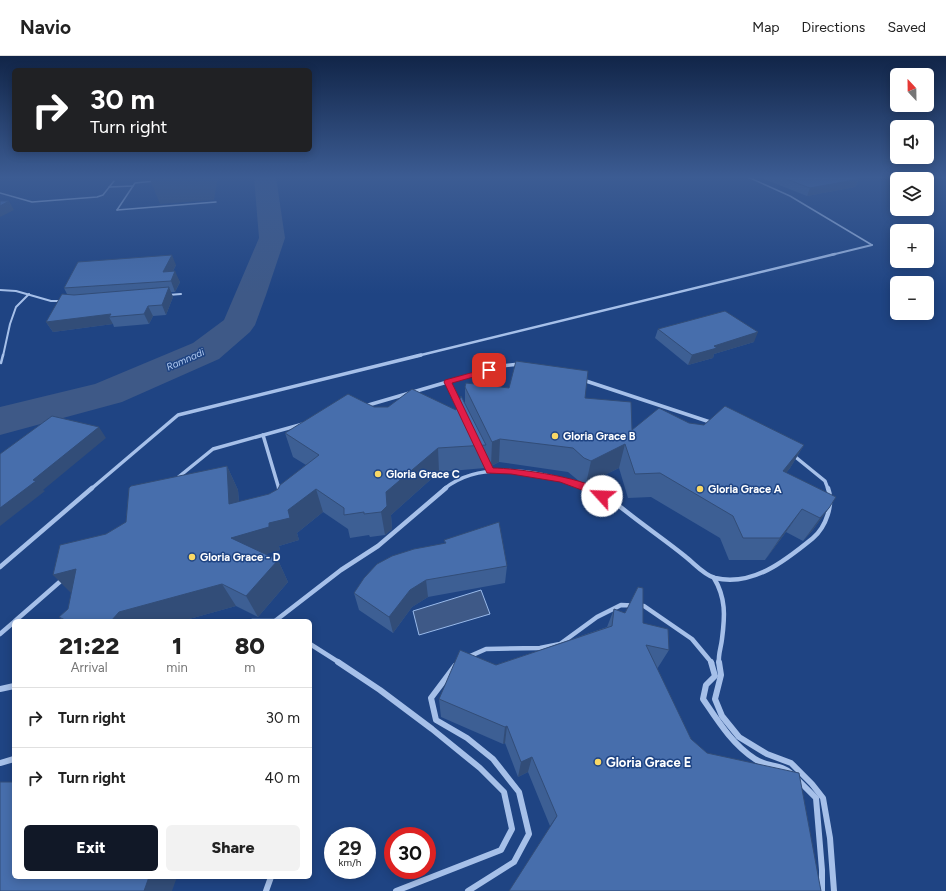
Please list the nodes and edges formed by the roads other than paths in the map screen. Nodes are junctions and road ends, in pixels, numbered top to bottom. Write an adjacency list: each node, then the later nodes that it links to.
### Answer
1 (823, 216): 2 (lane)
2 (872, 245): 22 (street)
3 (0, 290): 4 (lane)
4 (29, 294): 7 (lane); 8 (lane)
5 (181, 294): 6 (lane)
6 (165, 295)
7 (66, 301)
8 (1, 363)
9 (524, 365): 11 (street)
10 (575, 377): 15 (street)
11 (448, 382): 12 (street); 13 (street)
12 (359, 408)
13 (464, 416)
14 (307, 423): 16 (street)
15 (721, 426)
16 (263, 436): 20 (street); 21 (street)
17 (480, 450): 19 (street)
18 (788, 451): 24 (street)
19 (490, 471): 24 (street); 26 (street)
20 (172, 482)
21 (283, 502)
22 (0, 567)
23 (68, 575): 25 (street)
24 (714, 578): 39 (street)
25 (16, 619)
26 (279, 619)
27 (12, 623): 28 (street)
28 (0, 634)
29 (312, 645): 36 (street)
30 (12, 686): 31 (street)
31 (0, 689)
32 (12, 760): 33 (street)
33 (0, 763)
34 (270, 879): 35 (street)
35 (266, 891)
36 (396, 891)
37 (468, 891): 38 (street)
38 (822, 891)
39 (834, 891)

